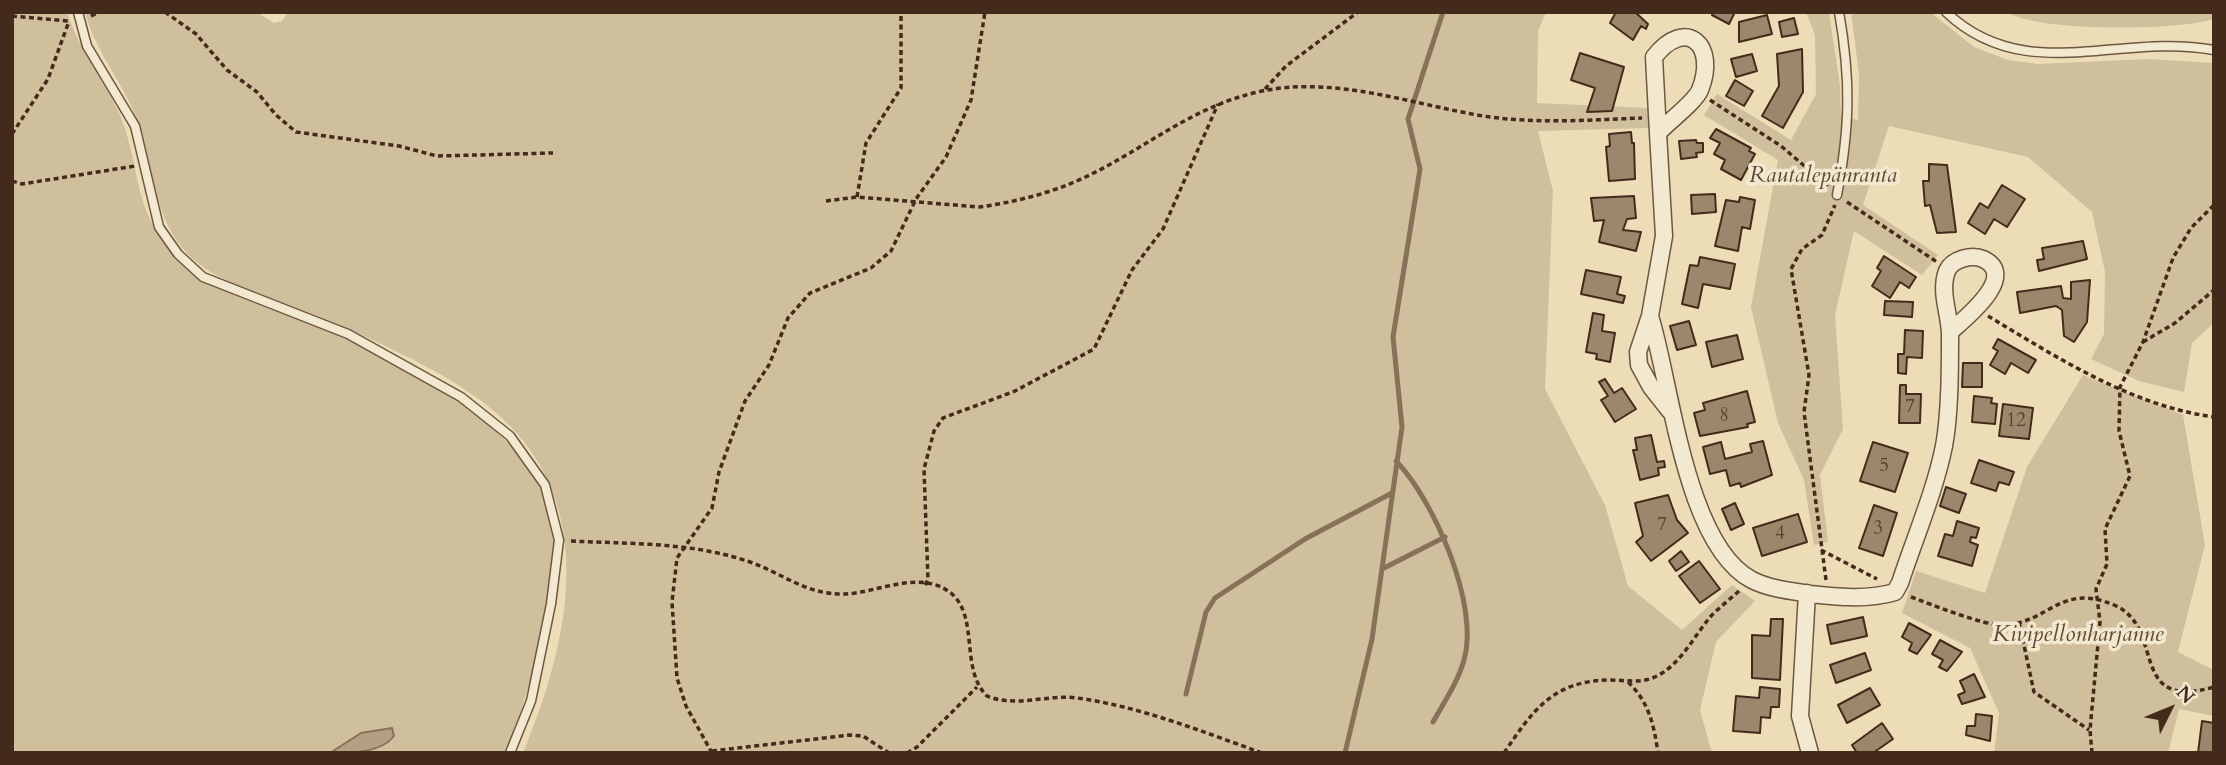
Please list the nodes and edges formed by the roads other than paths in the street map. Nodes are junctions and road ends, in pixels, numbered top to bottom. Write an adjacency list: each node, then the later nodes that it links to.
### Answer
1 (1839, 12): 6 (lane)
2 (1946, 12): 4 (lane)
3 (79, 16): 12 (lane)
4 (2214, 50)
5 (1657, 125): 5 (street); 7 (street)
6 (1837, 195)
7 (1650, 316): 9 (street); 9 (street)
8 (1950, 332): 8 (street); 10 (street)
9 (1671, 412): 10 (street)
10 (1807, 593): 11 (street)
11 (1812, 750)
12 (510, 753)

